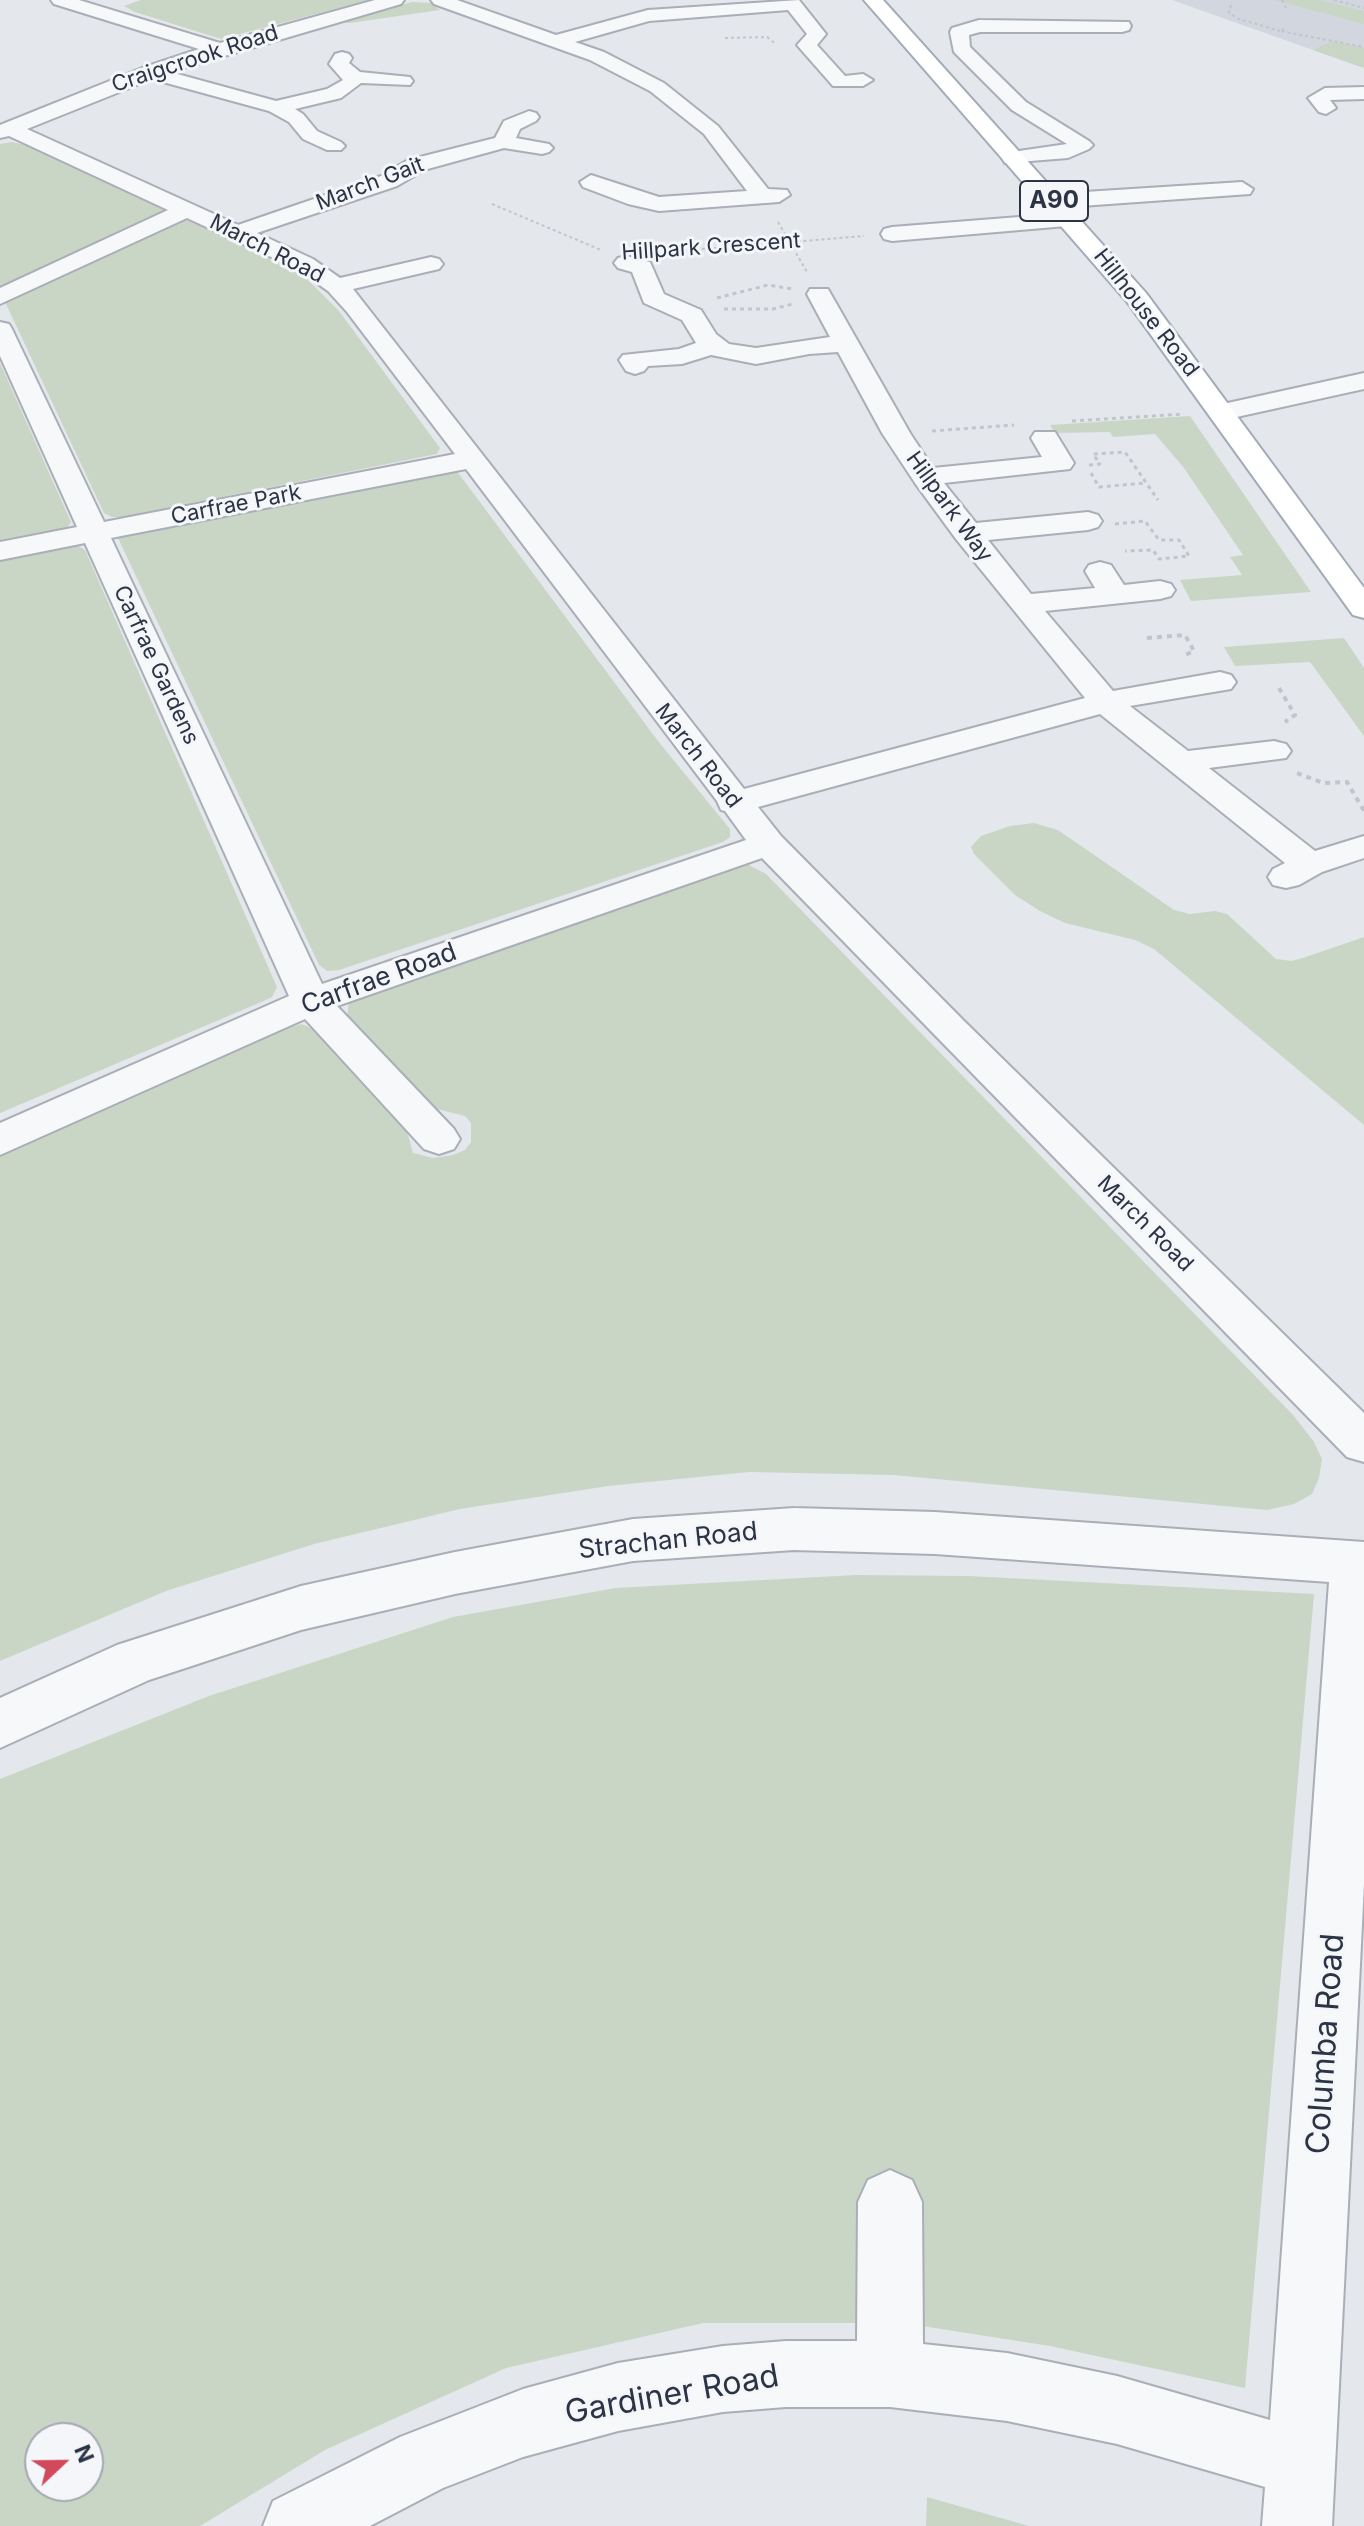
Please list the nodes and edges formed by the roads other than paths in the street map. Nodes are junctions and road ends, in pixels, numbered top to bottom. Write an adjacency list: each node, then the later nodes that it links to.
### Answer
1 (60, 0): 10 (street)
2 (127, 0): 10 (street)
3 (395, 0): 17 (street, Craigcrook Road)
4 (491, 0): 9 (street)
5 (873, 0): 31 (main road, Hillhouse Road / A90)
6 (791, 2): 11 (street); 21 (street)
7 (676, 6): 11 (street); 16 (street)
8 (435, 8): 9 (street, Hillpark Crescent)
9 (463, 8): 16 (street, Hillpark Crescent)
10 (90, 9): 17 (street)
11 (728, 9): 15 (street)
12 (390, 21): 13 (street)
13 (357, 25)
14 (1122, 26): 31 (street)
15 (723, 38)
16 (559, 40): 32 (street, Hillpark Crescent)
17 (218, 49): 19 (street, Craigcrook Road)
18 (342, 58): 20 (street)
19 (149, 72): 24 (street); 27 (street, Craigcrook Road)
20 (355, 77): 22 (street); 24 (street)
21 (863, 80)
22 (403, 81)
23 (1364, 93): 25 (street)
24 (276, 107): 29 (street)
25 (1364, 107)
26 (529, 117): 28 (street)
27 (4, 130): 35 (street, March Road)
28 (504, 142): 30 (street, March Gait); 37 (street, March Gait)
29 (334, 146)
30 (542, 148)
31 (1013, 158): 34 (main road, Hillhouse Road / A90)
32 (605, 184)
33 (1242, 189): 34 (street)
34 (1053, 201): 36 (main road, Hillhouse Road / A90)
35 (188, 209): 37 (street, March Road); 43 (street)
36 (1070, 220): 38 (street); 49 (main road, Hillhouse Road / A90)
37 (238, 232): 41 (street, March Road)
38 (892, 234)
39 (626, 263): 46 (street)
40 (431, 264): 41 (street)
41 (336, 286): 51 (street, March Road)
42 (819, 294): 45 (street, Hillpark Way)
43 (0, 297)
44 (0, 329): 54 (street, Carfrae Gardens)
45 (845, 344): 46 (street); 52 (street, Hillpark Way)
46 (713, 346): 47 (street)
47 (635, 366)
48 (1364, 381): 49 (street)
49 (1223, 412): 59 (main road, Hillhouse Road / A90)
50 (1045, 438): 52 (street)
51 (473, 459): 54 (street, Carfrae Park); 64 (street, March Road)
52 (925, 477): 55 (street, Hillpark Way)
53 (1089, 523): 55 (street)
54 (95, 532): 56 (street, Carfrae Park); 67 (street, Carfrae Gardens)
55 (966, 533): 58 (street, Hillpark Way)
56 (0, 551)
57 (1160, 590): 58 (street)
58 (1023, 604): 61 (street, Hillpark Way)
59 (1364, 609)
60 (1194, 676): 61 (street)
61 (1106, 703): 63 (street, Hillpark Way); 64 (street)
62 (1275, 751): 63 (street)
63 (1181, 764): 66 (street, Hillpark Way)
64 (733, 803): 65 (street, March Road)
65 (768, 844): 67 (street, Carfrae Road); 70 (street, March Road)
66 (1364, 847)
67 (311, 1001): 68 (street, Carfrae Gardens); 69 (street, Carfrae Road)
68 (439, 1139)
69 (0, 1140)
70 (1364, 1443)
71 (1360, 1562): 72 (street, Strachan Road); 75 (street, Columba Road)
72 (0, 1724)
73 (890, 2202): 74 (street)
74 (890, 2374): 75 (street, Gardiner Road); 76 (street, Gardiner Road)
75 (1298, 2494)
76 (298, 2526)

